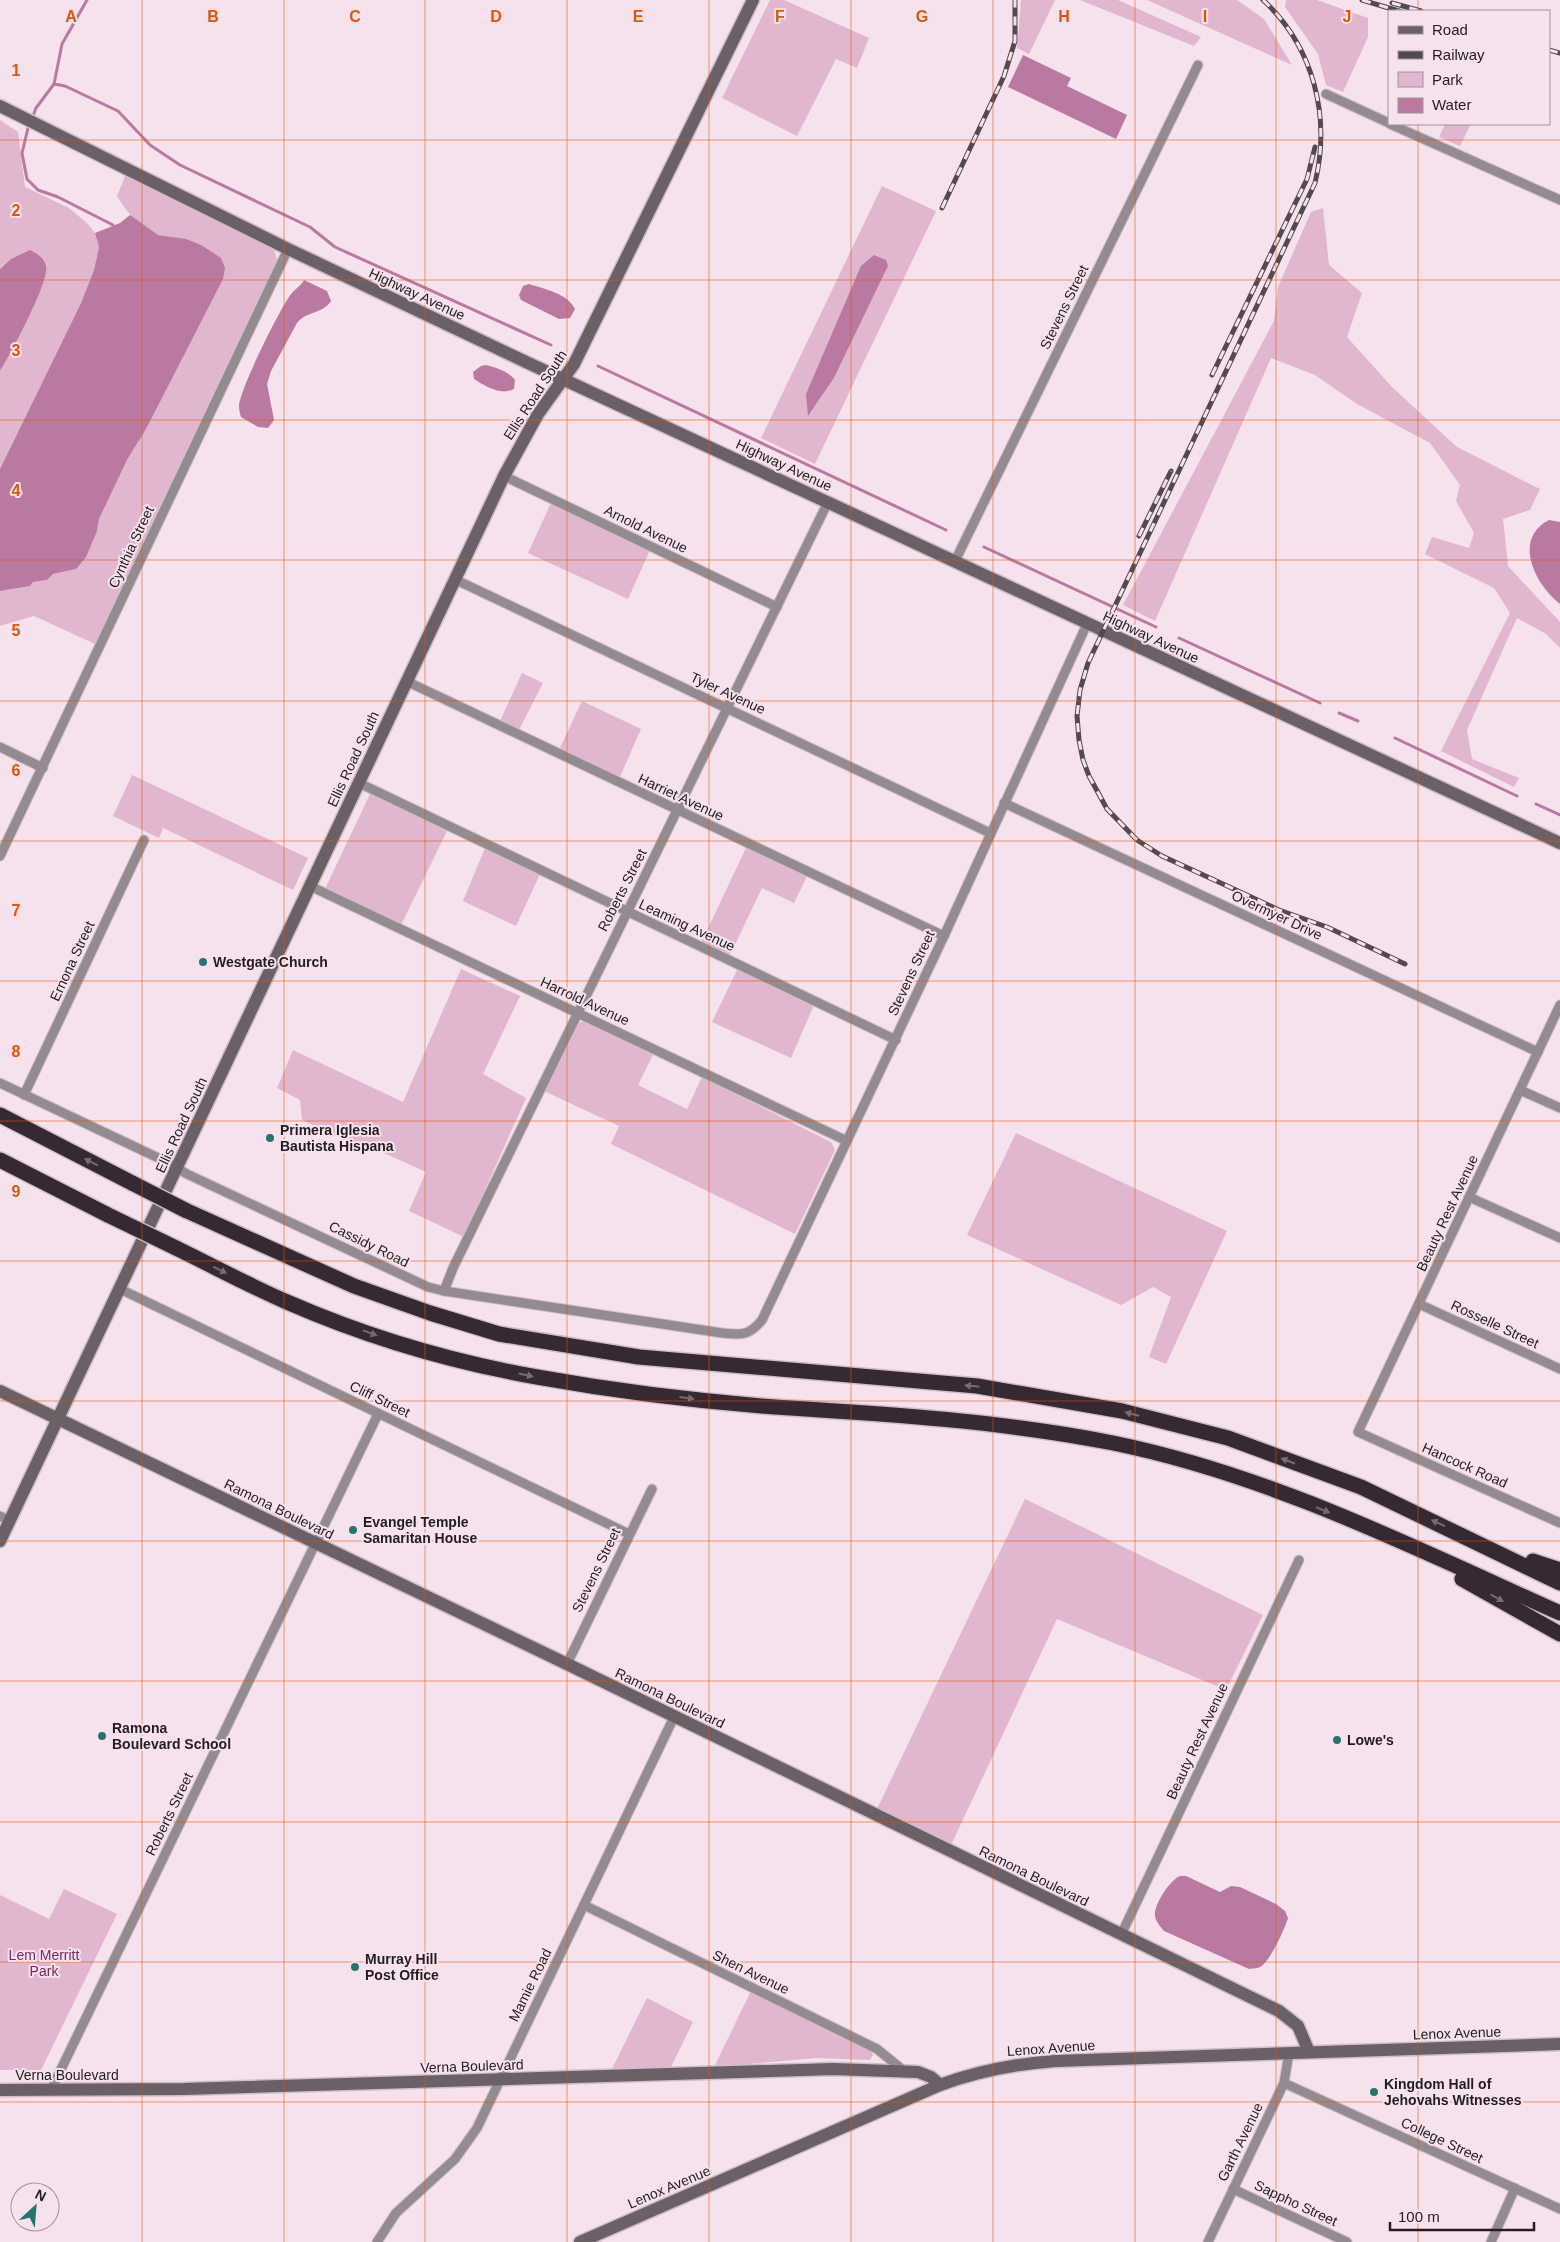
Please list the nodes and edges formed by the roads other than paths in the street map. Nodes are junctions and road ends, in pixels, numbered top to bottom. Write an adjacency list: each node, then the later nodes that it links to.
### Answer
1 (753, 0): 9 (street, Ellis Road South)
2 (1198, 65): 12 (street, Stevens Street)
3 (1326, 94): 5 (street)
4 (1, 107): 8 (street, Highway Avenue)
5 (1388, 122)
6 (1394, 125): 7 (street)
7 (1560, 200)
8 (288, 249): 9 (street, Highway Avenue); 19 (street, Cynthia Street)
9 (564, 379): 10 (street, Ellis Road South); 11 (street, Highway Avenue)
10 (504, 476): 13 (street, Ellis Road South); 14 (street, Arnold Avenue)
11 (828, 502): 12 (street, Highway Avenue); 14 (street, Roberts Street)
12 (955, 561): 15 (street, Highway Avenue)
13 (454, 579): 16 (street, Ellis Road South); 17 (street, Tyler Avenue)
14 (777, 607): 17 (street, Roberts Street)
15 (1087, 624): 21 (street, Stevens Street); 25 (street, Highway Avenue)
16 (406, 681): 20 (street, Ellis Road South); 22 (street, Harriet Avenue)
17 (727, 708): 22 (street, Roberts Street); 23 (street, Tyler Avenue)
18 (0, 748): 19 (street)
19 (43, 768): 26 (street, Cynthia Street)
20 (358, 783): 27 (street, Ellis Road South); 28 (street, Leaming Avenue)
21 (1004, 803): 23 (street, Stevens Street); 33 (street, Overmyer Drive)
22 (677, 810): 28 (street, Roberts Street); 29 (street, Harriet Avenue)
23 (990, 833): 29 (street, Stevens Street)
24 (144, 840): 36 (street, Ernona Street)
25 (1560, 843)
26 (0, 856)
27 (310, 886): 31 (street, Harrold Avenue); 41 (street, Ellis Road South)
28 (626, 912): 31 (street, Roberts Street); 32 (street, Leaming Avenue)
29 (944, 936): 32 (street, Stevens Street)
30 (1560, 1005): 33 (street, Beauty Rest Avenue)
31 (577, 1012): 39 (street, Harrold Avenue); 45 (street, Roberts Street)
32 (896, 1040): 39 (street, Stevens Street)
33 (1538, 1052): 35 (street, Beauty Rest Avenue)
34 (0, 1083): 36 (street, Cassidy Road)
35 (1520, 1090): 37 (street); 42 (street, Beauty Rest Avenue)
36 (24, 1095): 41 (street, Cassidy Road)
37 (1560, 1108)
38 (0, 1115): 58 (highway, one-way to 38, bridge)
39 (847, 1141): 47 (street, Stevens Street)
40 (0, 1160): 56 (highway, one-way to 56, bridge)
41 (177, 1167): 44 (street, Ellis Road South); 45 (street, Cassidy Road)
42 (1469, 1197): 43 (street); 46 (street, Beauty Rest Avenue)
43 (1560, 1238)
44 (120, 1288): 50 (street, Cliff Street); 51 (street, Ellis Road South)
45 (444, 1291): 47 (street, Cassidy Road)
46 (1419, 1304): 48 (street, Rosselle Street); 52 (street, Beauty Rest Avenue)
47 (754, 1331)
48 (1560, 1368)
49 (0, 1391): 51 (street, Ramona Boulevard)
50 (378, 1414): 57 (street, Cliff Street); 60 (street, Roberts Street)
51 (58, 1420): 54 (street, Ellis Road South); 60 (street, Ramona Boulevard)
52 (1358, 1432): 55 (street, Hancock Road)
53 (652, 1489): 57 (street, Stevens Street)
54 (5, 1518): 59 (street, Ellis Road South)
55 (1560, 1523)
56 (1378, 1531): 64 (highway); 65 (highway, one-way to 65)
57 (629, 1534): 66 (street, Stevens Street)
58 (1470, 1538): 62 (highway); 63 (highway)
59 (0, 1541)
60 (316, 1543): 66 (street, Ramona Boulevard); 78 (street, Roberts Street)
61 (1298, 1560): 69 (street, Beauty Rest Avenue)
62 (1560, 1570)
63 (1560, 1583)
64 (1560, 1613)
65 (1560, 1634)
66 (567, 1664): 67 (street, Ramona Boulevard)
67 (674, 1717): 68 (street, Mamie Road); 69 (street, Ramona Boulevard)
68 (584, 1905): 73 (street, Shen Avenue); 74 (street, Mamie Road)
69 (1121, 1935): 71 (street, Ramona Boulevard)
70 (1560, 2044): 71 (street, Lenox Avenue)
71 (1310, 2052): 72 (street, Lenox Avenue)
72 (1289, 2053): 75 (street, Garth Avenue); 76 (street, Lenox Avenue)
73 (903, 2070): 74 (street, Verna Boulevard); 76 (street, Verna Boulevard)
74 (499, 2080): 78 (street, Verna Boulevard); 82 (street, Mamie Road)
75 (1284, 2083): 79 (street, College Street); 80 (street, Garth Avenue)
76 (940, 2085): 83 (street, Lenox Avenue)
77 (0, 2090): 78 (street, Verna Boulevard)
78 (51, 2090)
79 (1515, 2188): 81 (street, College Street); 86 (street)
80 (1233, 2189): 84 (street, Garth Avenue); 85 (street, Sappho Street)
81 (1560, 2209)
82 (377, 2242)
83 (580, 2242)
84 (1208, 2242)
85 (1347, 2242)
86 (1490, 2242)

